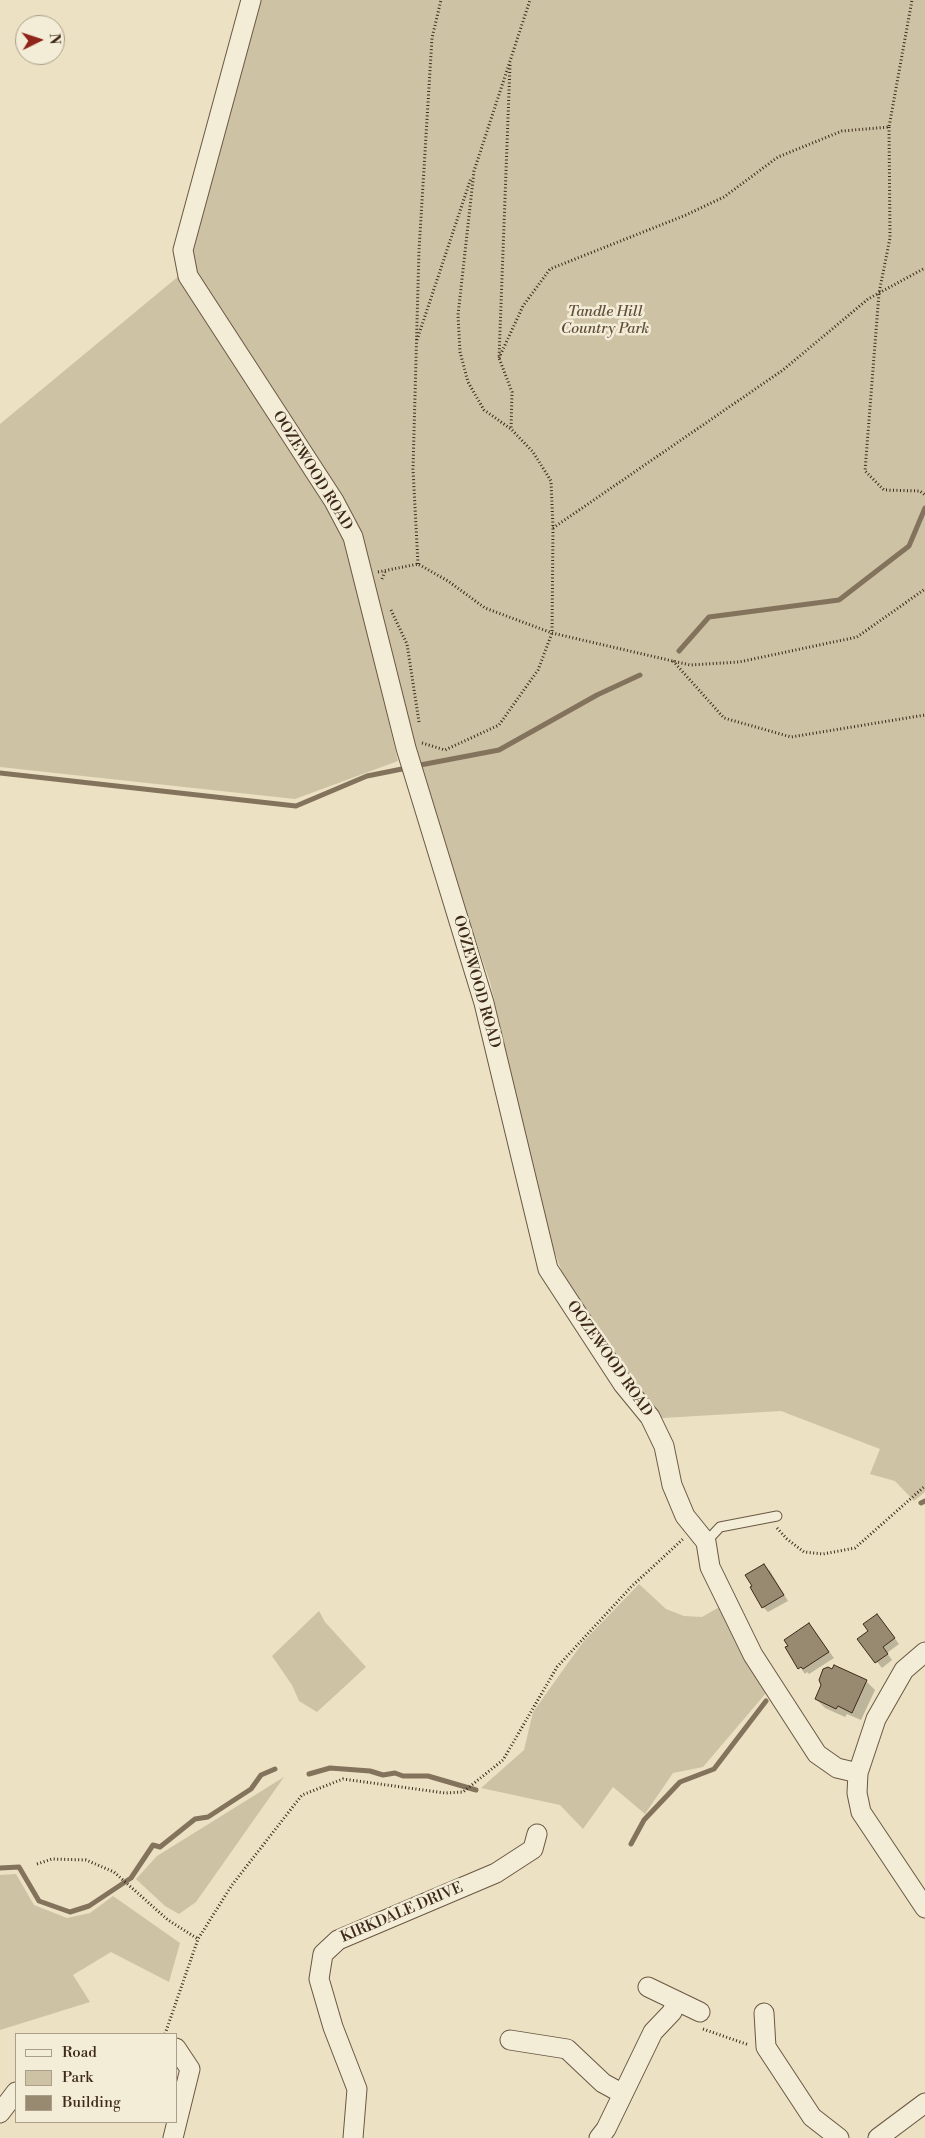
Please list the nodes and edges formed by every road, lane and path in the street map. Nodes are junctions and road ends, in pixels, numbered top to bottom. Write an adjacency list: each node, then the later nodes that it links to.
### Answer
1 (251, 0): 17 (street, OOZEWOOD ROAD)
2 (441, 0): 10 (path)
3 (530, 0): 5 (path)
4 (912, 0): 6 (path)
5 (510, 59): 7 (path); 11 (path)
6 (889, 127): 9 (path); 11 (path)
7 (474, 171): 10 (path); 12 (path)
8 (925, 268): 9 (path)
9 (879, 293): 13 (path); 14 (path)
10 (416, 343): 15 (path)
11 (499, 358): 12 (path)
12 (511, 429): 14 (path)
13 (925, 495)
14 (553, 528): 21 (path)
15 (418, 564): 16 (path); 21 (path)
16 (385, 572): 17 (path); 18 (path)
17 (362, 574): 28 (street, OOZEWOOD ROAD)
18 (379, 584)
19 (925, 589): 22 (path)
20 (387, 601): 24 (path)
21 (552, 633): 22 (path); 25 (path)
22 (673, 661): 23 (path)
23 (925, 715)
24 (419, 724)
25 (418, 741)
26 (925, 1486): 27 (path)
27 (773, 1517): 28 (lane)
28 (700, 1536): 30 (street, OOZEWOOD ROAD); 34 (path)
29 (925, 1652): 30 (street)
30 (858, 1773): 33 (street)
31 (537, 1834): 50 (street, KIRKDALE DRIVE)
32 (37, 1864): 34 (path)
33 (925, 1908)
34 (198, 1939): 39 (path)
35 (648, 1988): 36 (street)
36 (676, 2001): 37 (street); 44 (street)
37 (700, 2012): 41 (path)
38 (764, 2013): 41 (street)
39 (165, 2033)
40 (510, 2040): 44 (street)
41 (766, 2047): 52 (street)
42 (178, 2051): 47 (street)
43 (15, 2093): 46 (street)
44 (623, 2094): 51 (street)
45 (925, 2103): 53 (street)
46 (0, 2114)
47 (178, 2118)
48 (177, 2123): 49 (street)
49 (173, 2138)
50 (352, 2138)
51 (598, 2138)
52 (839, 2138)
53 (878, 2138)

